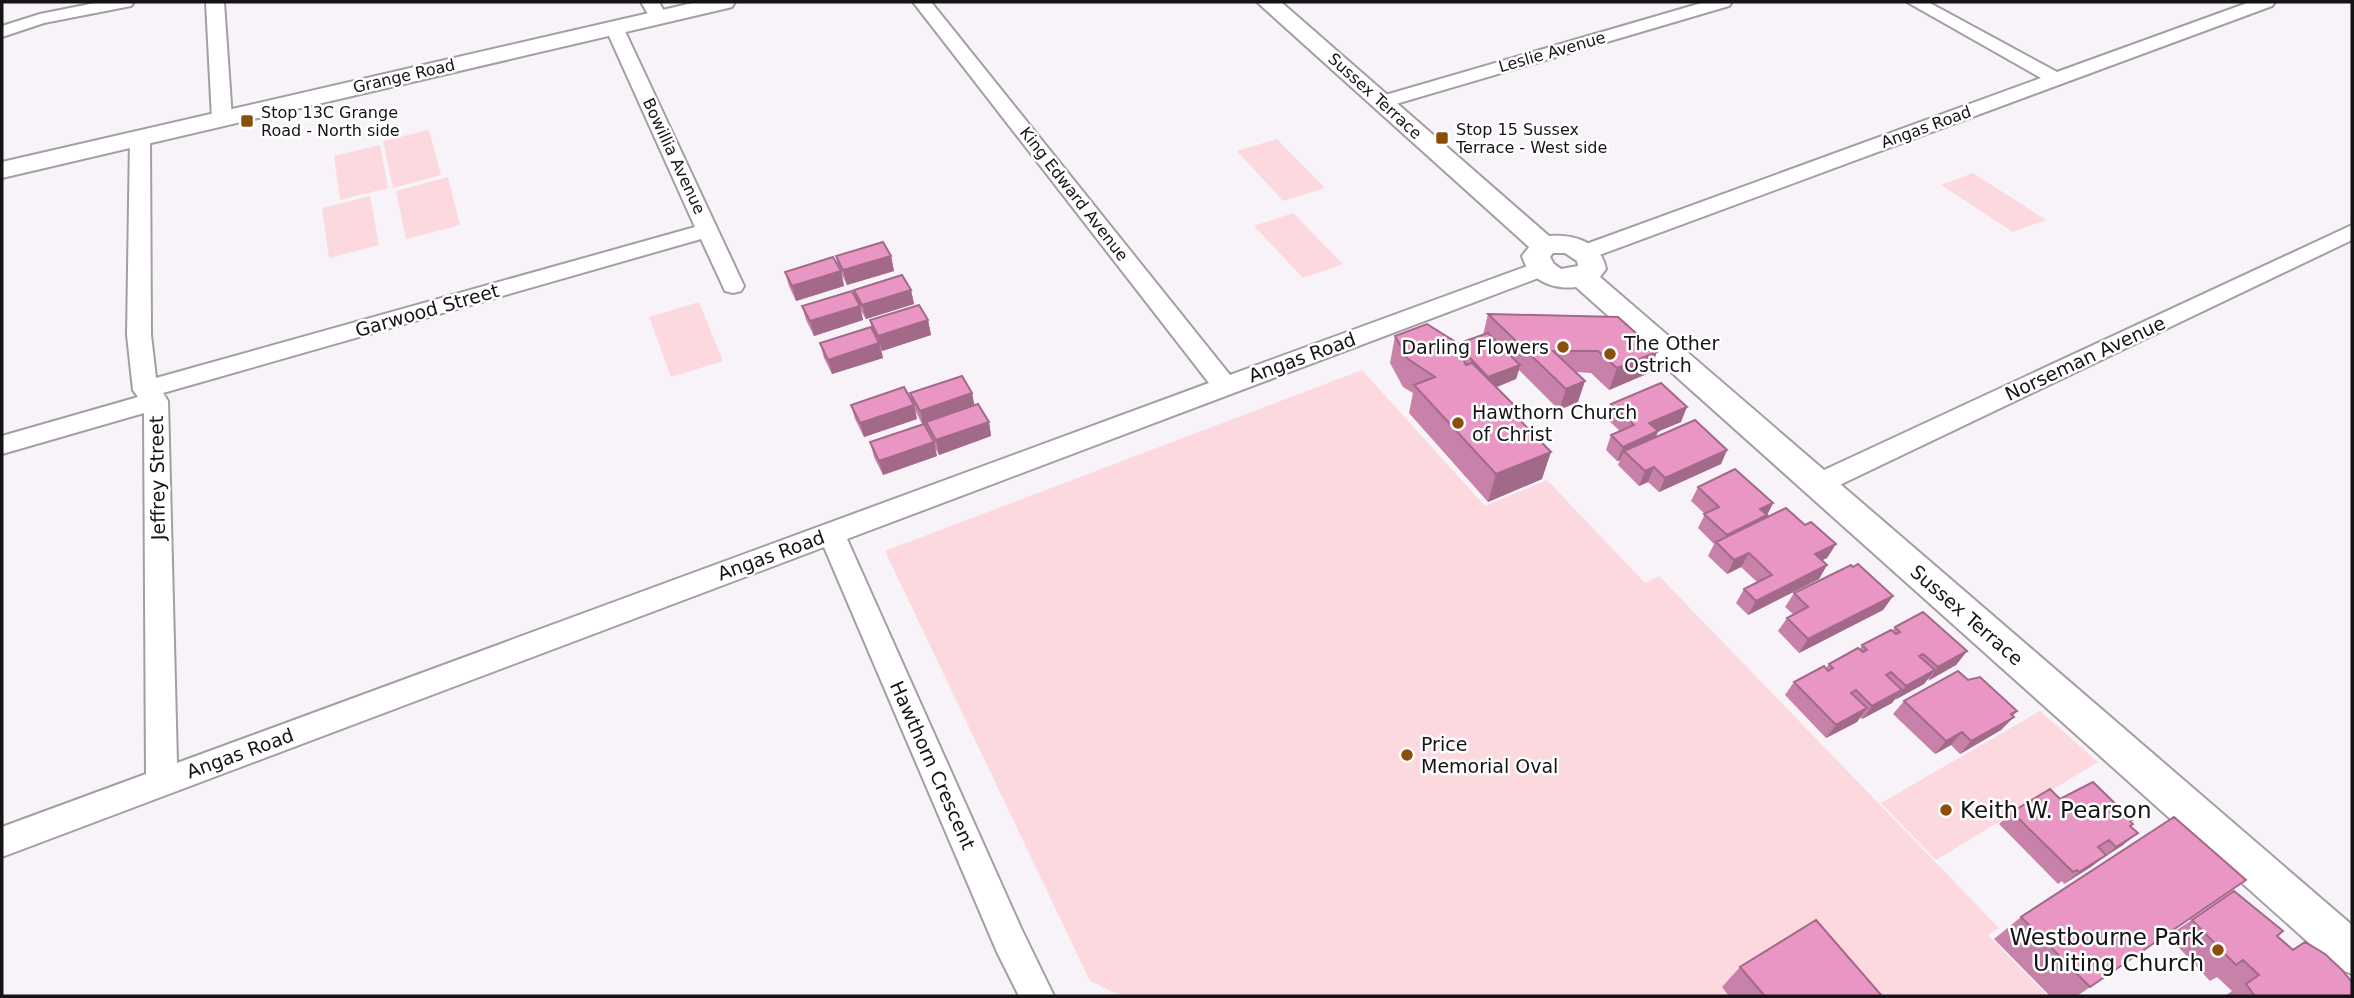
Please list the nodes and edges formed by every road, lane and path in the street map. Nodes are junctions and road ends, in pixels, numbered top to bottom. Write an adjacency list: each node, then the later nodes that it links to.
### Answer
1 (124, 2): 13 (street)
2 (215, 2): 16 (street)
3 (724, 2): 10 (street, Grange Road)
4 (922, 2): 24 (street, King Edward Avenue)
5 (1268, 2): 15 (street, Sussex Terrace)
6 (1663, 2): 11 (street)
7 (1723, 2): 11 (street, Leslie Avenue)
8 (1916, 2): 14 (street)
9 (2266, 2): 14 (street, Angas Road)
10 (654, 9): 12 (street, Grange Road)
11 (1682, 14): 15 (street, Leslie Avenue)
12 (614, 27): 16 (street, Grange Road); 19 (street, Bowillia Avenue)
13 (2, 32)
14 (2056, 79): 22 (street, Angas Road)
15 (1382, 102): 21 (street, Sussex Terrace)
16 (222, 118): 17 (street, Grange Road)
17 (140, 138): 18 (street, Grange Road); 25 (street, Jeffrey Street)
18 (2, 170)
19 (709, 230): 23 (street, Bowillia Avenue); 25 (street, Garwood Street)
20 (2352, 232): 27 (street, Norseman Avenue)
21 (1542, 257): 22 (street); 24 (street, Angas Road)
22 (1584, 264): 27 (street, Sussex Terrace)
23 (733, 286)
24 (1225, 386): 28 (street, Angas Road)
25 (151, 396): 26 (street, Garwood Street); 29 (street, Jeffrey Street)
26 (2, 445)
27 (1818, 484): 31 (street, Sussex Terrace)
28 (831, 533): 29 (street, Angas Road); 32 (street, Hawthorn Crescent)
29 (162, 781): 30 (street, Angas Road)
30 (2, 842)
31 (2352, 953)
32 (1037, 996)

